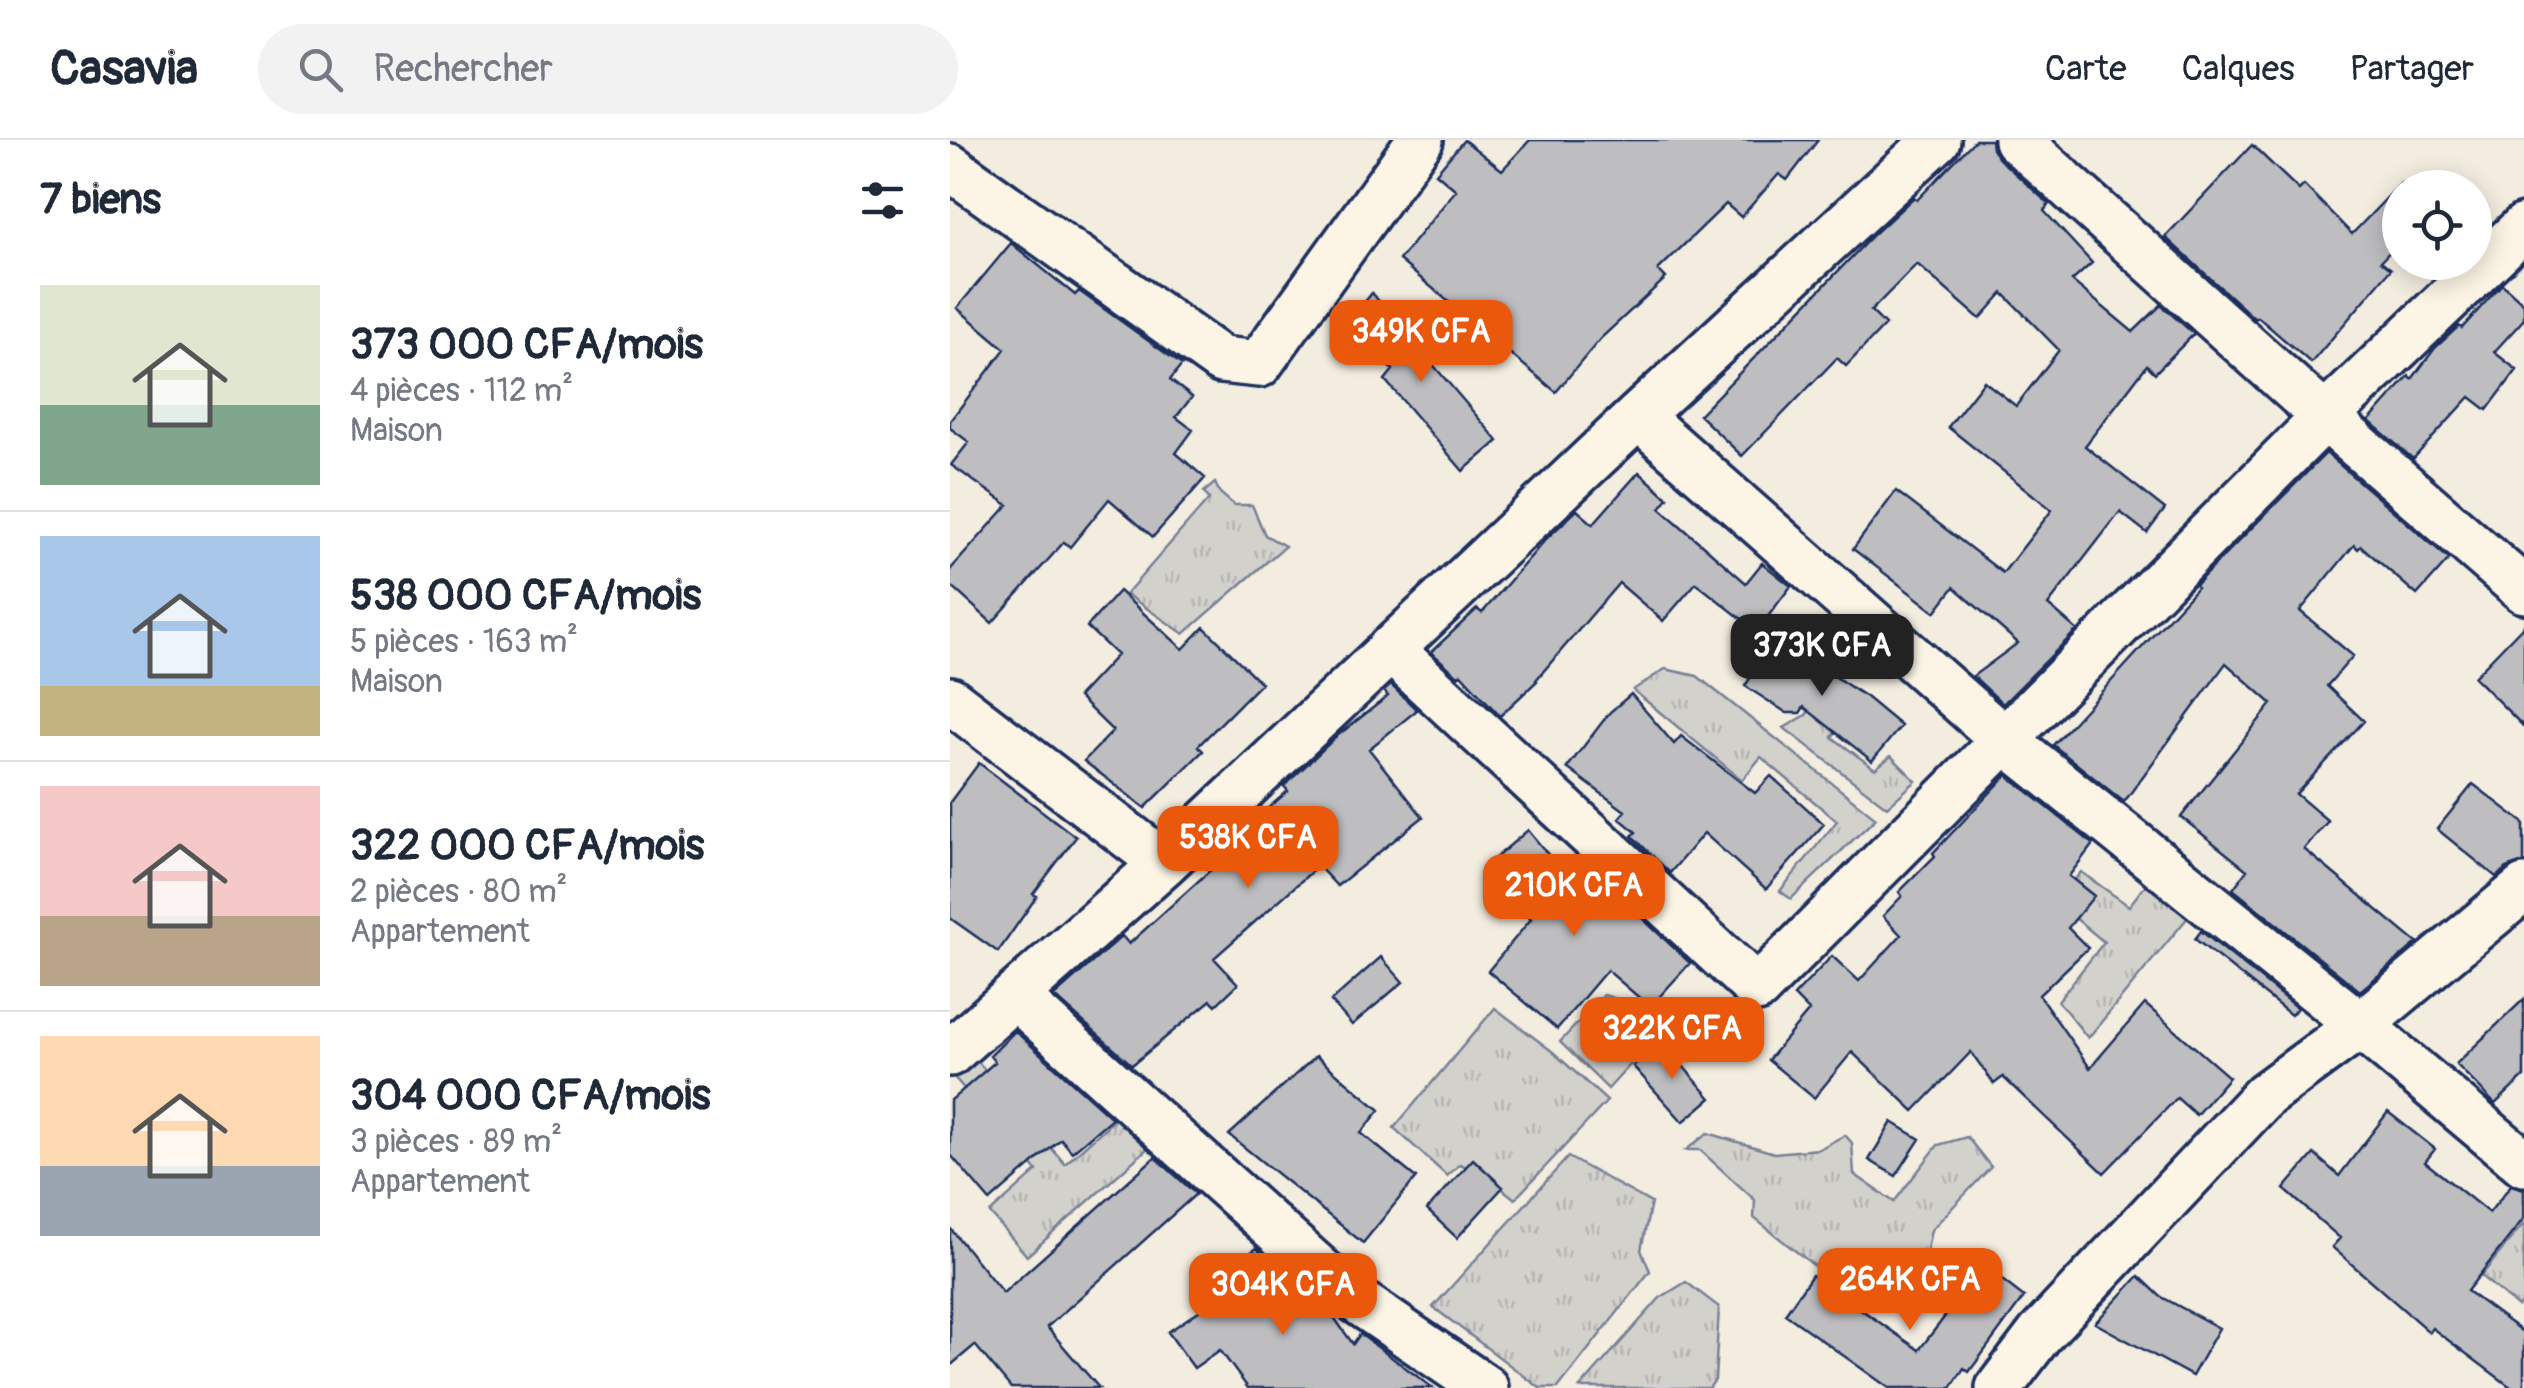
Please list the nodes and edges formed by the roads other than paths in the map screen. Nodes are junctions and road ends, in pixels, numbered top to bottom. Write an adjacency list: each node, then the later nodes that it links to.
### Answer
1 (1420, 140): 4 (street)
2 (1937, 140): 6 (street)
3 (2016, 140): 7 (street)
4 (950, 167)
5 (2524, 227): 7 (street)
6 (1638, 416): 9 (street); 11 (street)
7 (2326, 417): 8 (street); 11 (street)
8 (2524, 590)
9 (1390, 649): 11 (street); 12 (street)
10 (950, 700): 12 (street)
11 (2004, 740): 15 (street)
12 (1164, 863): 14 (street)
13 (2524, 888): 15 (street)
14 (1015, 996): 16 (street); 18 (street)
15 (2360, 1024): 17 (street); 19 (street)
16 (960, 1029)
17 (2524, 1163)
18 (1486, 1388)
19 (1999, 1388)

